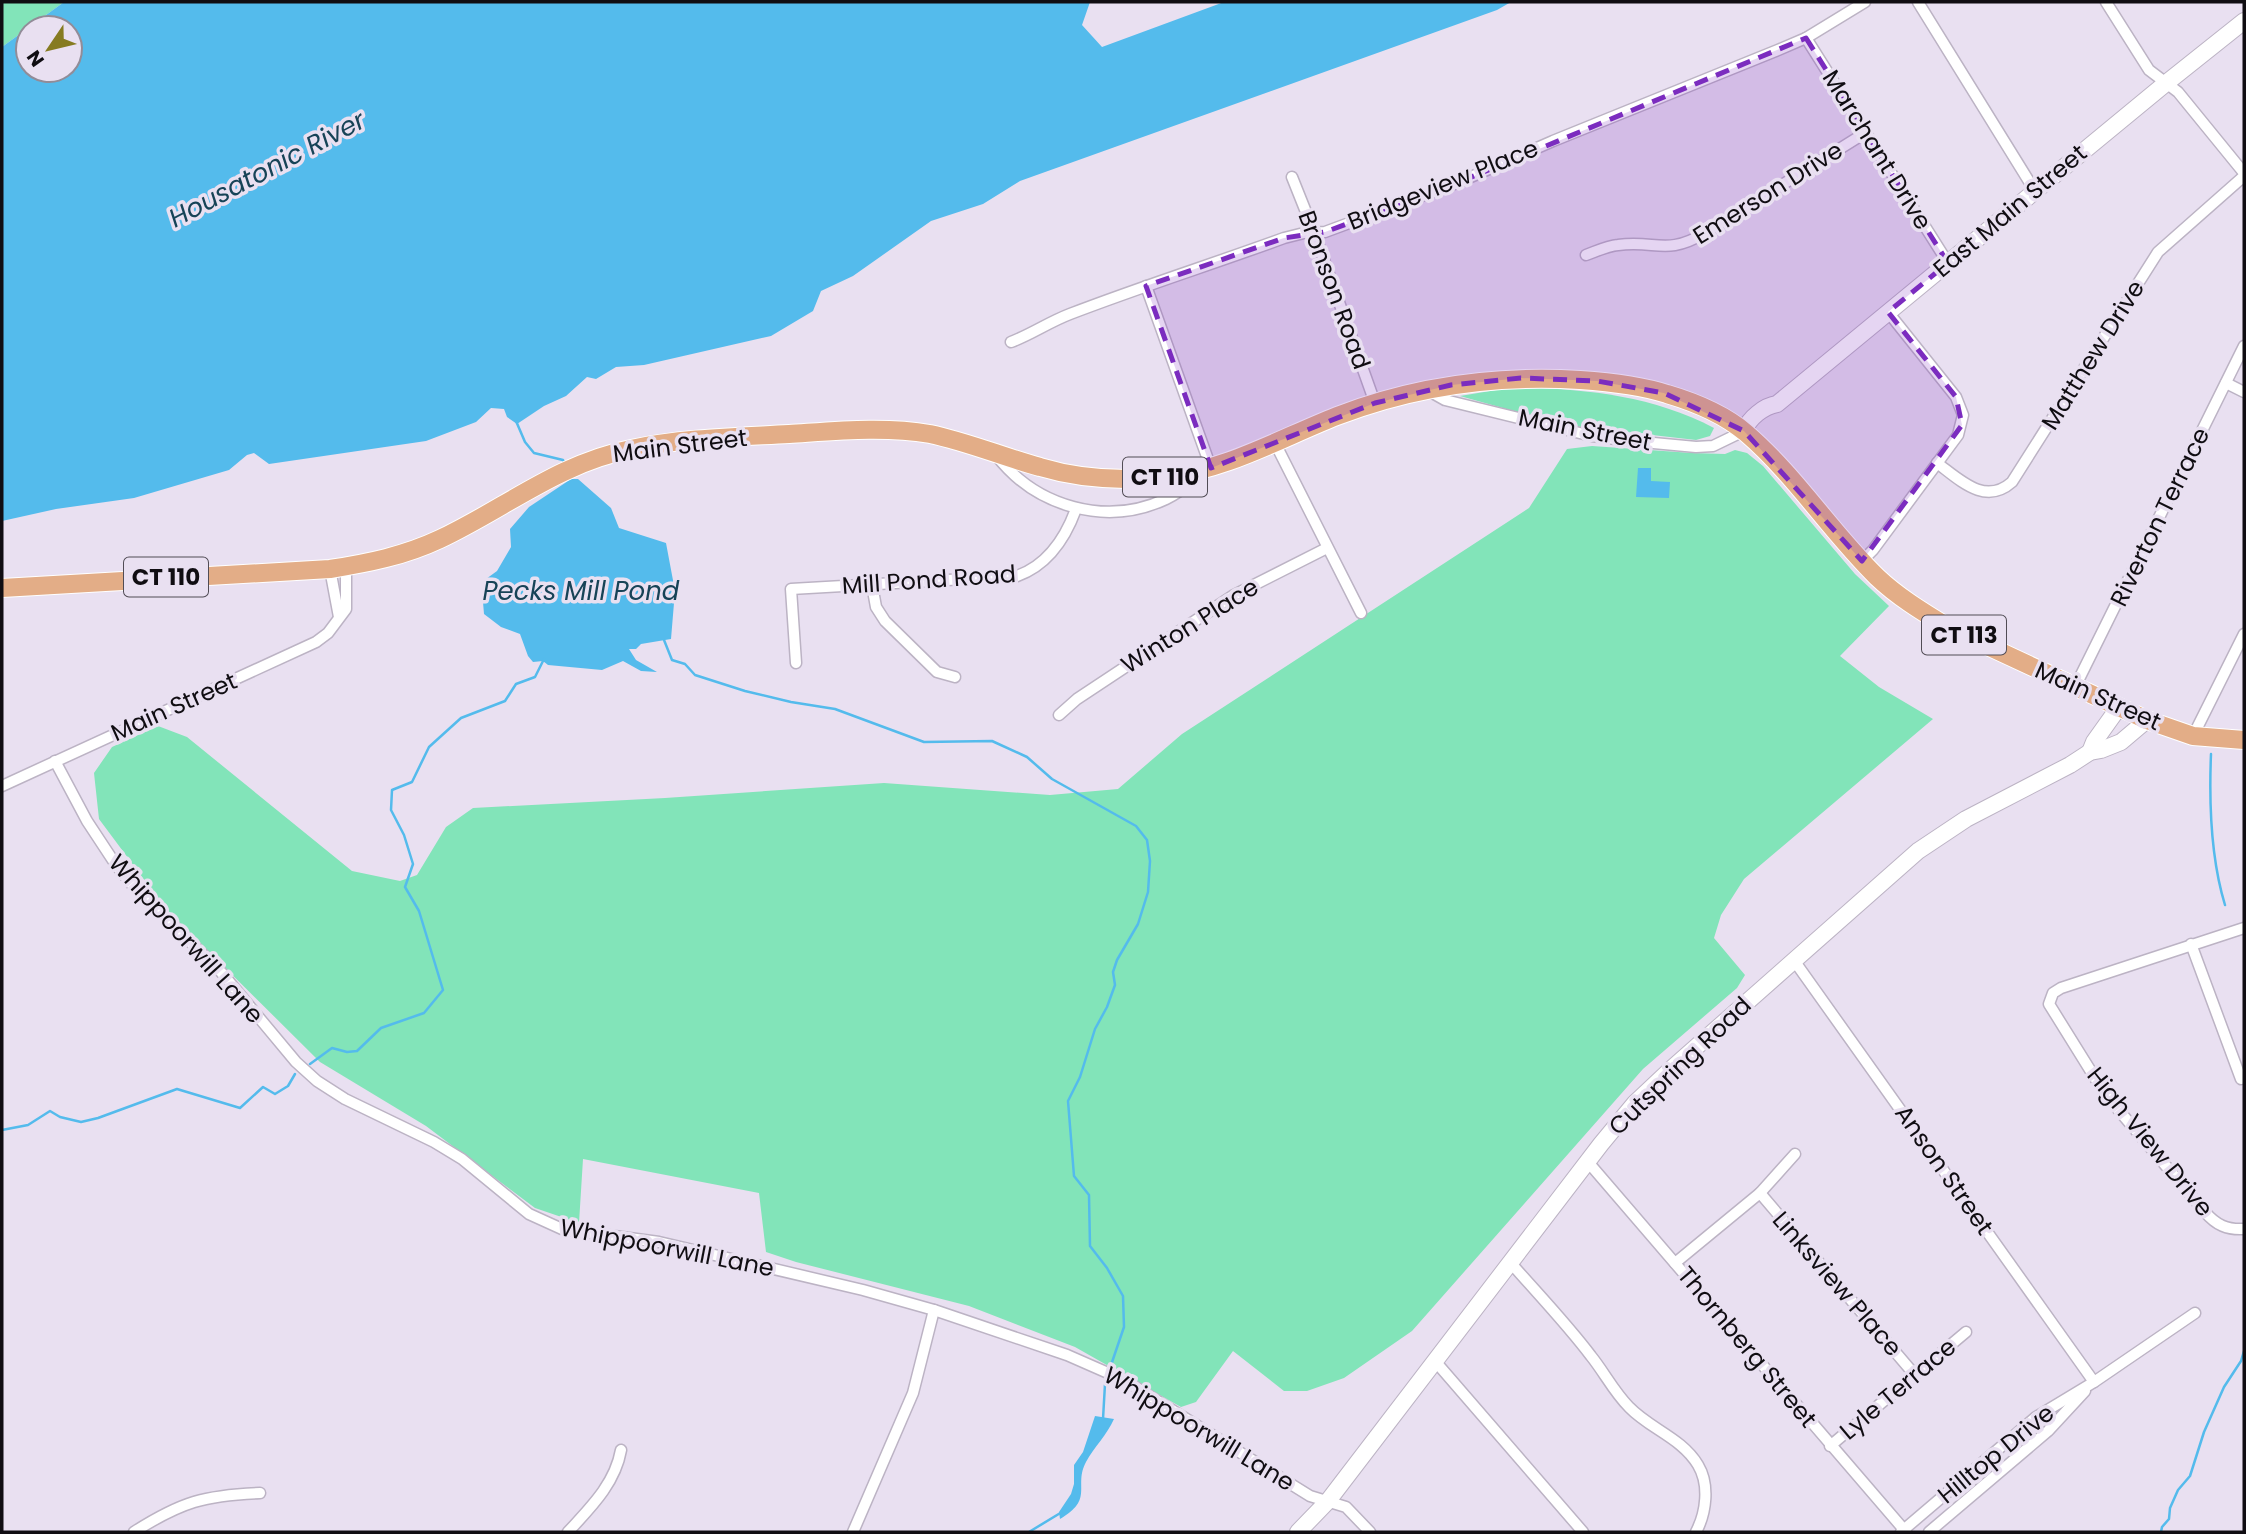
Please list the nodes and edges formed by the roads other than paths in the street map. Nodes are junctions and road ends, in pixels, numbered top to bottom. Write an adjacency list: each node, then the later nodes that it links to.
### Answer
1 (1866, 2): 5 (street, Bridgeview Place)
2 (1919, 2): 10 (street)
3 (2106, 2): 6 (street)
4 (2244, 21): 6 (street, East Main Street)
5 (1806, 38): 7 (street, Marchant Drive); 11 (street, Bridgeview Place)
6 (2165, 84): 8 (street); 10 (street, East Main Street)
7 (1865, 133): 12 (street, Emerson Drive); 13 (street, Marchant Drive)
8 (2244, 174): 25 (street, Matthew Drive)
9 (1292, 177): 11 (street, Bronson Road)
10 (2035, 191): 13 (street, East Main Street)
11 (1314, 232): 14 (street, Bridgeview Place); 21 (street, Bronson Road)
12 (1586, 255)
13 (1948, 263): 15 (street, East Main Street)
14 (1146, 286): 16 (street, Bridgeview Place); 26 (street)
15 (1888, 312): 22 (street, East Main Street); 25 (street)
16 (1011, 342)
17 (2244, 346): 18 (street, Riverton Terrace)
18 (2227, 383): 20 (street); 38 (street, Riverton Terrace)
19 (1427, 390): 21 (main road, Main Street / CT 110); 22 (street, Main Street); 22 (main road, Main Street / CT 110)
20 (2244, 393)
21 (1375, 403): 23 (main road, Main Street / CT 110)
22 (1744, 431): 29 (main road, Main Street / CT 113)
23 (1275, 443): 26 (main road, Main Street / CT 110); 28 (street)
24 (995, 453): 26 (main road, Main Street / CT 110); 27 (street, Main Street); 30 (main road, Main Street / CT 110)
25 (1937, 463): 29 (street)
26 (1211, 468): 27 (street, Main Street)
27 (1076, 509): 31 (street, Mill Pond Road)
28 (1327, 548): 33 (street); 40 (street, Winton Place)
29 (1862, 561): 38 (main road, Main Street / CT 113)
30 (338, 567): 32 (main road, CT 110); 34 (street); 34 (street, Main Street)
31 (872, 584): 36 (street, Mill Pond Road); 37 (street)
32 (2, 587)
33 (1361, 613)
34 (339, 617): 45 (street, Main Street)
35 (2244, 634): 42 (street)
36 (796, 663)
37 (955, 677)
38 (2075, 687): 39 (main road, Main Street / CT 113)
39 (2119, 707): 41 (main road, Main Street / CT 113); 44 (street, Cutspring Road)
40 (1059, 715)
41 (2147, 720): 42 (main road, Main Street / CT 113); 44 (street, Cutspring Road)
42 (2193, 736): 43 (main road, Main Street / CT 113)
43 (2244, 740)
44 (2090, 752): 49 (street, Cutspring Road)
45 (55, 761): 46 (street, Main Street); 57 (street, Whippoorwill Lane)
46 (2, 786)
47 (2244, 928): 48 (street, High View Drive)
48 (2191, 944): 50 (street); 54 (street, High View Drive)
49 (1793, 959): 52 (street, Cutspring Road); 62 (street, Anson Street)
50 (2241, 1079)
51 (1795, 1154): 53 (street)
52 (1588, 1162): 55 (street, Cutspring Road); 56 (street, Thornberg Street)
53 (1760, 1194): 56 (street); 61 (street, Linksview Place)
54 (2244, 1229)
55 (1510, 1262): 60 (street, Cutspring Road); 73 (street)
56 (1675, 1263): 63 (street, Thornberg Street)
57 (934, 1310): 66 (street, Whippoorwill Lane); 69 (street)
58 (2196, 1313): 62 (street, Hilltop Drive)
59 (1966, 1332): 61 (street, Lyle Terrace)
60 (1435, 1362): 66 (street, Cutspring Road); 72 (street)
61 (1914, 1374): 63 (street, Lyle Terrace)
62 (2094, 1382): 74 (street, Hilltop Drive); 75 (street, Hilltop Drive)
63 (1830, 1446): 74 (street, Thornberg Street)
64 (621, 1450): 68 (street)
65 (260, 1493): 67 (street)
66 (1328, 1501): 70 (street, Cutspring Road); 71 (street, Whippoorwill Lane)
67 (134, 1532)
68 (568, 1532)
69 (853, 1532)
70 (1298, 1532)
71 (1370, 1532)
72 (1583, 1532)
73 (1696, 1532)
74 (1903, 1532)
75 (1929, 1532)

